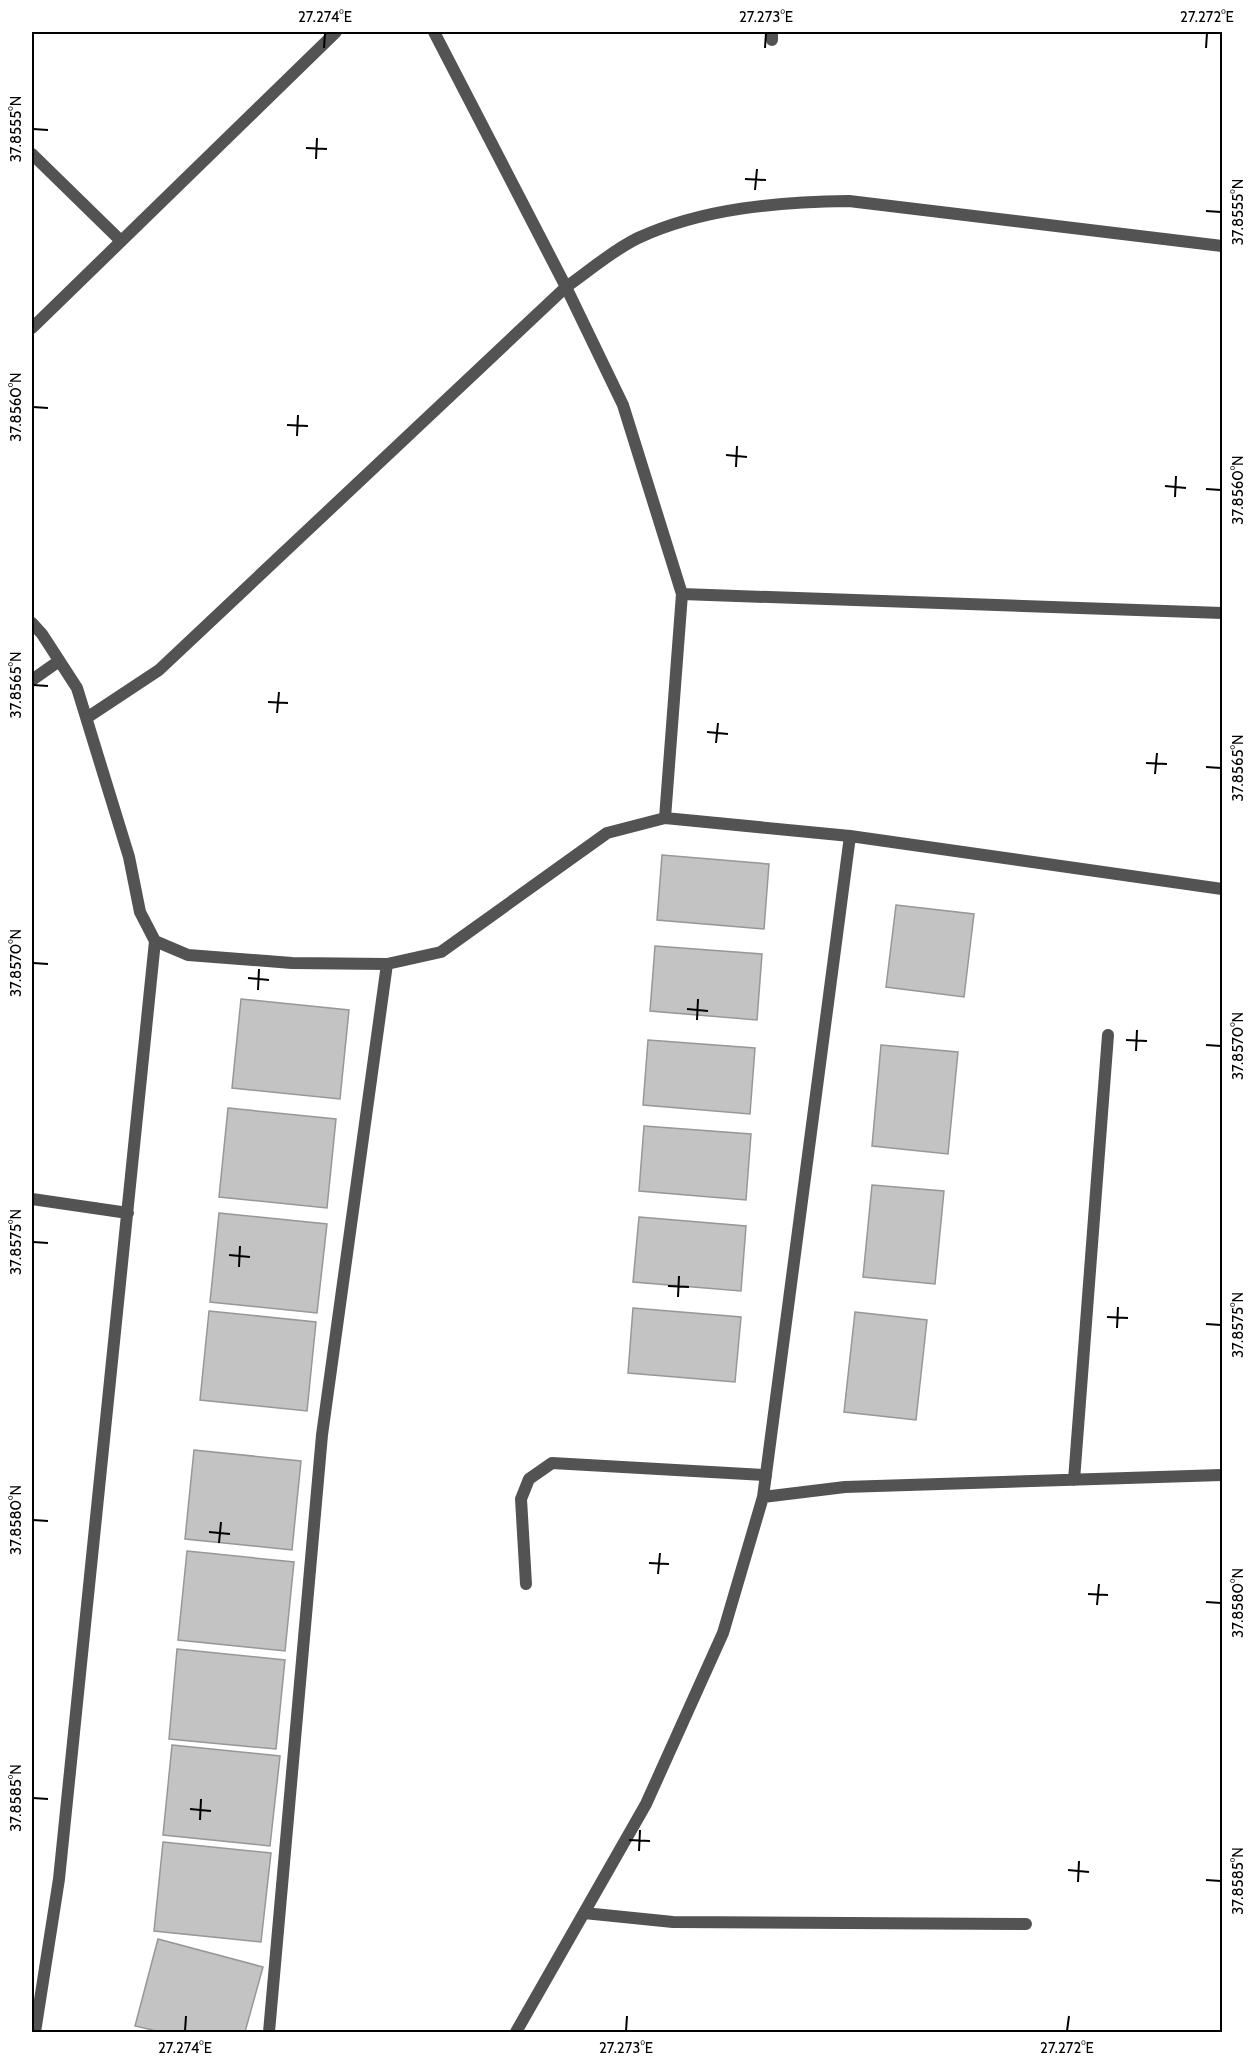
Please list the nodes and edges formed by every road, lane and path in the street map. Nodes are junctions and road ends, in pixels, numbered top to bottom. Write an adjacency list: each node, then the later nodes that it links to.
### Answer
1 (336, 32): 4 (street)
2 (434, 32): 6 (street)
3 (32, 154): 4 (street)
4 (122, 241): 7 (street)
5 (1222, 246): 6 (street)
6 (566, 287): 8 (street); 13 (street)
7 (32, 328)
8 (682, 594): 9 (street); 14 (street)
9 (1222, 613)
10 (32, 623): 11 (street)
11 (59, 661): 12 (street); 13 (street)
12 (32, 680)
13 (88, 717): 17 (street)
14 (665, 818): 15 (street); 18 (street)
15 (850, 836): 16 (street); 22 (street)
16 (1222, 889)
17 (155, 941): 18 (street); 21 (street)
18 (387, 964): 30 (street)
19 (1108, 1035): 24 (street)
20 (32, 1199): 21 (street)
21 (128, 1213): 29 (street)
22 (766, 1475): 25 (street); 26 (street)
23 (1222, 1475): 24 (street)
24 (1074, 1480): 25 (street)
25 (763, 1497): 27 (street)
26 (526, 1584)
27 (584, 1913): 28 (street); 31 (street)
28 (1026, 1924)
29 (35, 2032)
30 (269, 2032)
31 (516, 2032)

